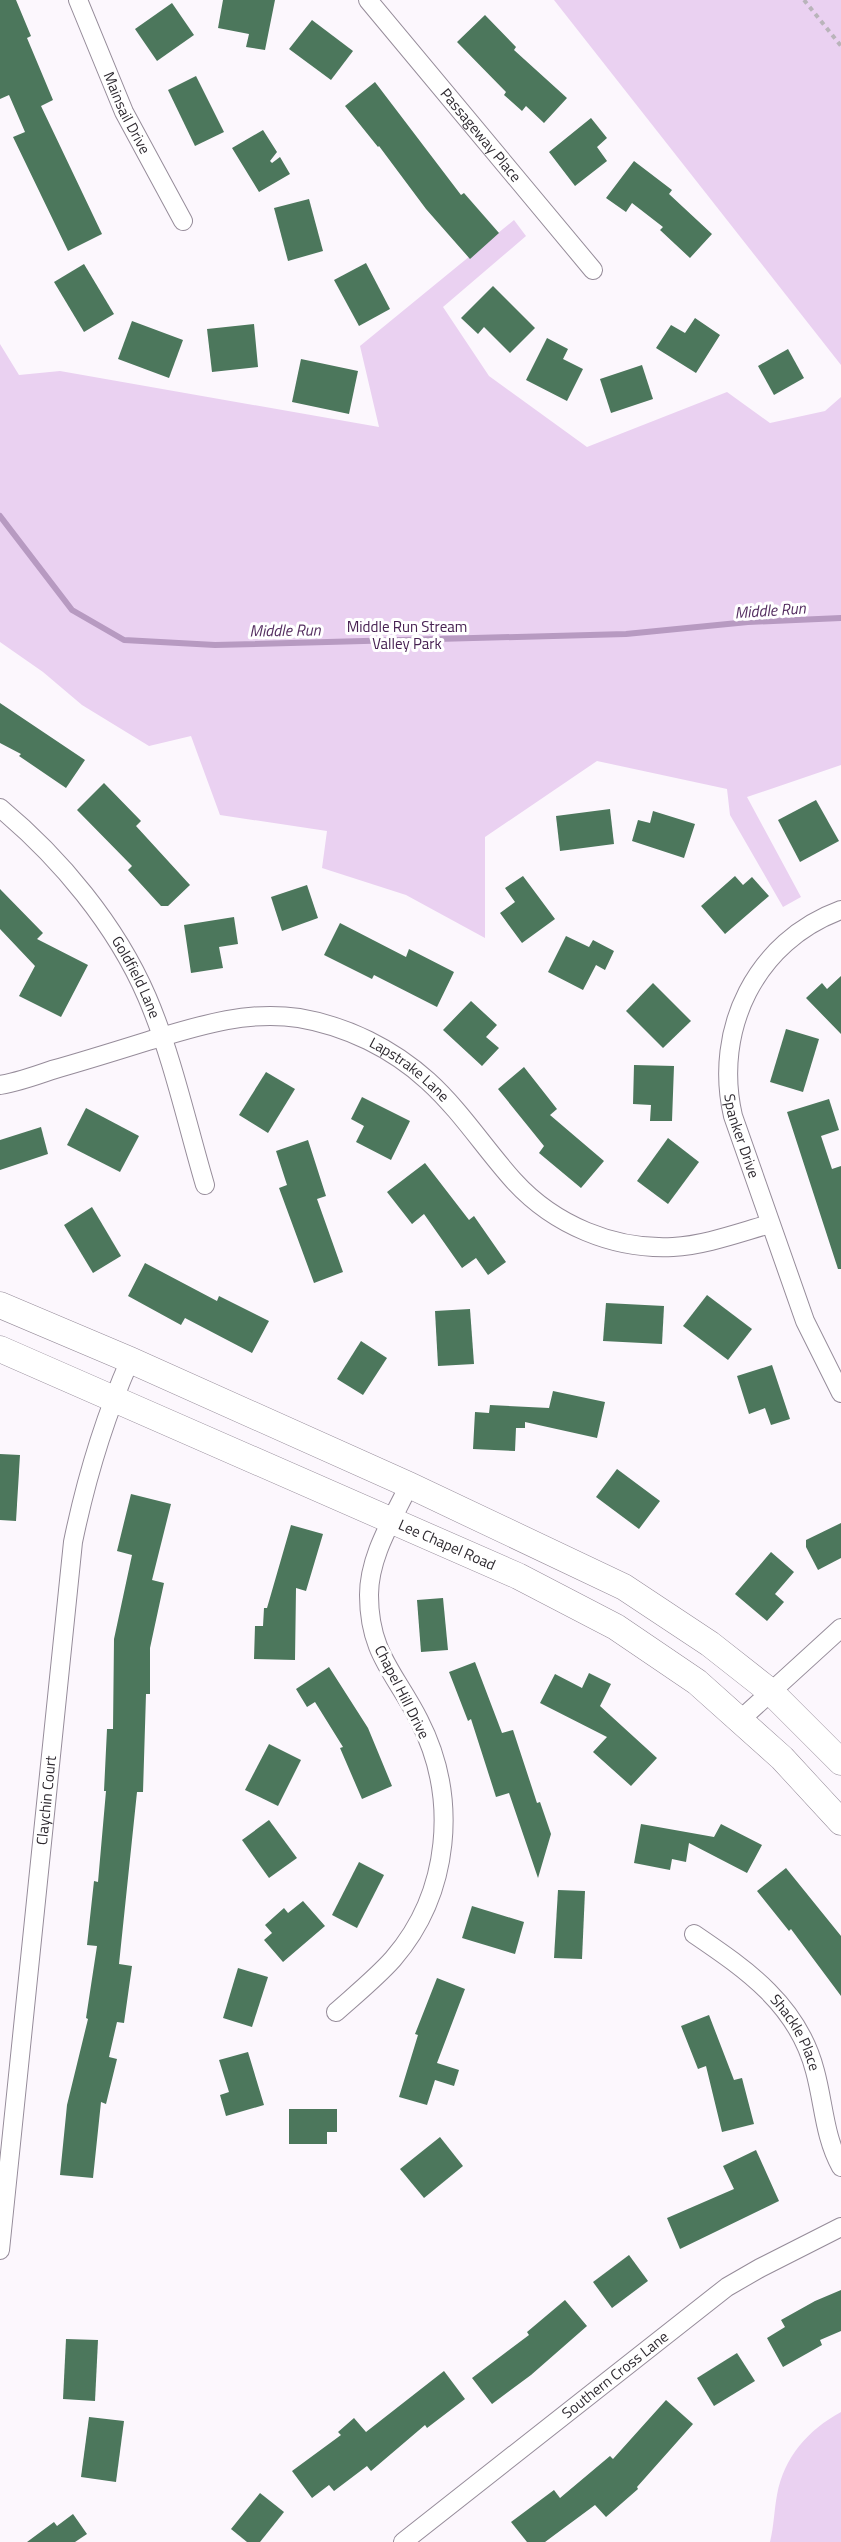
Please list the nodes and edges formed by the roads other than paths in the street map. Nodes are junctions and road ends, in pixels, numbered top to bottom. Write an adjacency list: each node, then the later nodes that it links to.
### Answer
1 (78, 0): 3 (street, Mainsail Drive)
2 (368, 0): 4 (street, Passageway Place)
3 (183, 221)
4 (592, 270)
5 (0, 808): 7 (street, Goldfield Lane)
6 (841, 910): 10 (street, Spanker Drive)
7 (161, 1037): 8 (street, Lapstrake Lane); 9 (street, Goldfield Lane); 10 (street, Lapstrake Lane)
8 (0, 1085)
9 (205, 1185)
10 (770, 1224): 14 (street, Spanker Drive)
11 (0, 1305): 13 (main road)
12 (0, 1349): 16 (main road, Lee Chapel Road)
13 (129, 1360): 16 (street, Claychin Court); 17 (main road)
14 (833, 1361): 15 (street, Spanker Drive)
15 (841, 1393)
16 (113, 1399): 18 (main road, Lee Chapel Road); 28 (street, Claychin Court)
17 (409, 1485): 18 (street, Chapel Hill Drive); 20 (main road)
18 (392, 1521): 21 (main road, Lee Chapel Road); 25 (street, Chapel Hill Drive)
19 (841, 1628): 20 (street)
20 (771, 1692): 21 (street); 22 (main road)
21 (740, 1720): 23 (main road, Lee Chapel Road)
22 (841, 1762)
23 (841, 1822)
24 (694, 1934): 26 (street, Shackle Place)
25 (336, 2012)
26 (841, 2167)
27 (841, 2227): 29 (street, Southern Cross Lane)
28 (0, 2250)
29 (403, 2542)

